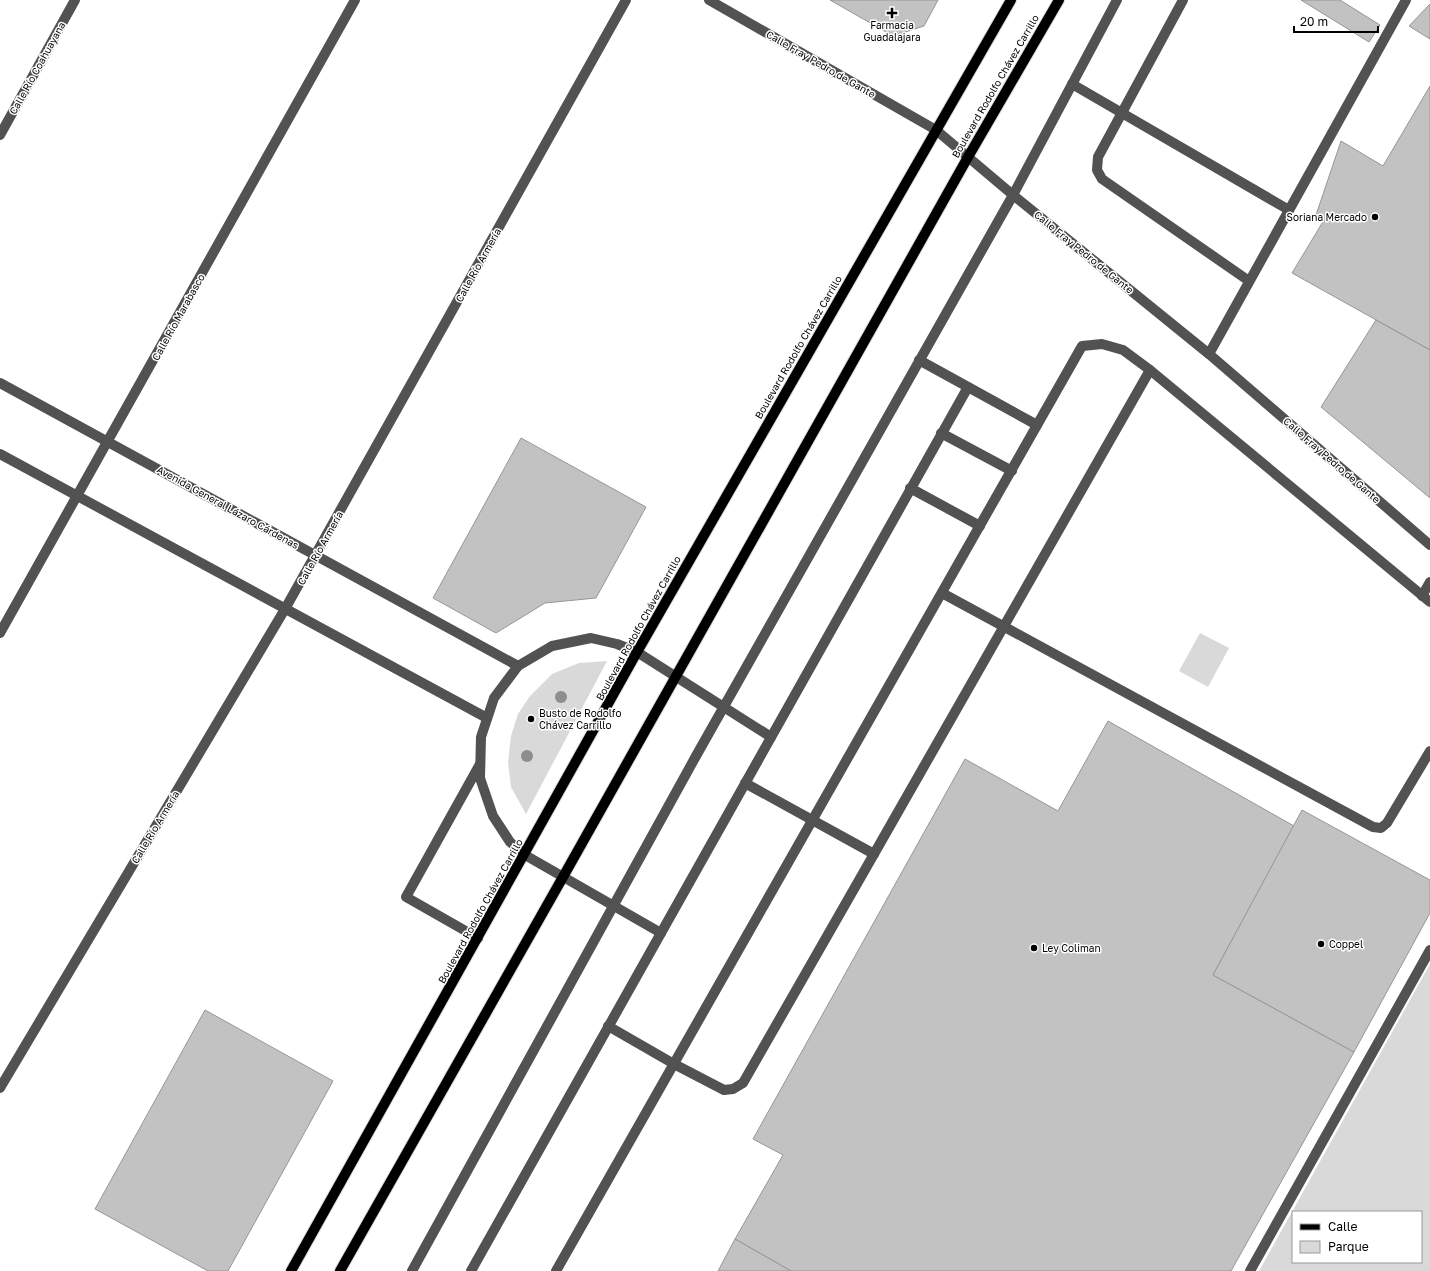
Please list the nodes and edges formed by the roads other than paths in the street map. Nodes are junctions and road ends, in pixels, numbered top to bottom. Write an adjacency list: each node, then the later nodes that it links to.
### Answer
1 (74, 0): 13 (street, Calle Río Coahuayana)
2 (355, 0): 25 (street, Calle Río Marabasco)
3 (626, 0): 32 (street, Calle Río Armería)
4 (709, 0): 12 (street, Calle Fray Pedro de Gante)
5 (1011, 0): 12 (main road, Boulevard Rodolfo Chávez Carrillo)
6 (1059, 0): 14 (main road, Boulevard Rodolfo Chávez Carrillo)
7 (1117, 0): 10 (street)
8 (1183, 0): 11 (street)
9 (1404, 4): 16 (street)
10 (1072, 84): 11 (street); 15 (street)
11 (1122, 113): 16 (street); 17 (street)
12 (936, 130): 14 (street, Calle Fray Pedro de Gante); 39 (main road, Boulevard Rodolfo Chávez Carrillo)
13 (0, 135)
14 (968, 157): 15 (street, Calle Fray Pedro de Gante); 41 (main road, Boulevard Rodolfo Chávez Carrillo)
15 (1013, 195): 18 (street, Calle Fray Pedro de Gante); 19 (street)
16 (1289, 210): 17 (street)
17 (1249, 281): 18 (street)
18 (1209, 354): 31 (street, Calle Fray Pedro de Gante)
19 (919, 360): 22 (street); 42 (street)
20 (1150, 370): 23 (street); 35 (street); 37 (street)
21 (0, 383): 25 (street, Avenida General Lázaro Cárdenas)
22 (968, 387): 23 (street); 24 (street)
23 (1037, 426): 27 (street)
24 (942, 433): 27 (street); 28 (street)
25 (108, 442): 29 (street, Calle Río Marabasco); 32 (street, Avenida General Lázaro Cárdenas)
26 (0, 454): 29 (street)
27 (1012, 471): 30 (street)
28 (910, 488): 30 (street); 44 (street)
29 (78, 496): 36 (street); 38 (street, Calle Río Marabasco)
30 (980, 526): 34 (street)
31 (1430, 545)
32 (316, 556): 36 (street, Calle Río Armería); 40 (street, Avenida General Lázaro Cárdenas)
33 (1430, 582): 35 (street)
34 (942, 593): 37 (street); 48 (street)
35 (1426, 599)
36 (285, 609): 43 (street); 58 (street, Calle Río Armería)
37 (1004, 628): 45 (street); 49 (street)
38 (0, 633)
39 (637, 652): 40 (street); 41 (street); 50 (main road, Boulevard Rodolfo Chávez Carrillo)
40 (518, 666): 43 (street)
41 (676, 677): 42 (street); 51 (main road, Boulevard Rodolfo Chávez Carrillo)
42 (724, 707): 44 (street); 52 (street)
43 (487, 718): 46 (street)
44 (771, 736): 47 (street)
45 (1430, 751)
46 (480, 763): 50 (street); 54 (street)
47 (745, 783): 48 (street); 53 (street)
48 (812, 820): 49 (street); 57 (street)
49 (874, 854): 57 (street)
50 (525, 855): 51 (street); 54 (main road, Boulevard Rodolfo Chávez Carrillo)
51 (564, 877): 52 (street); 61 (main road, Boulevard Rodolfo Chávez Carrillo)
52 (613, 906): 53 (street); 59 (street)
53 (661, 933): 56 (street)
54 (478, 938): 60 (main road, Boulevard Rodolfo Chávez Carrillo)
55 (1430, 950): 64 (street)
56 (608, 1026): 57 (street); 62 (street)
57 (674, 1064): 63 (street)
58 (0, 1088)
59 (416, 1270)
60 (292, 1271)
61 (340, 1271)
62 (471, 1271)
63 (556, 1271)
64 (1250, 1271)

